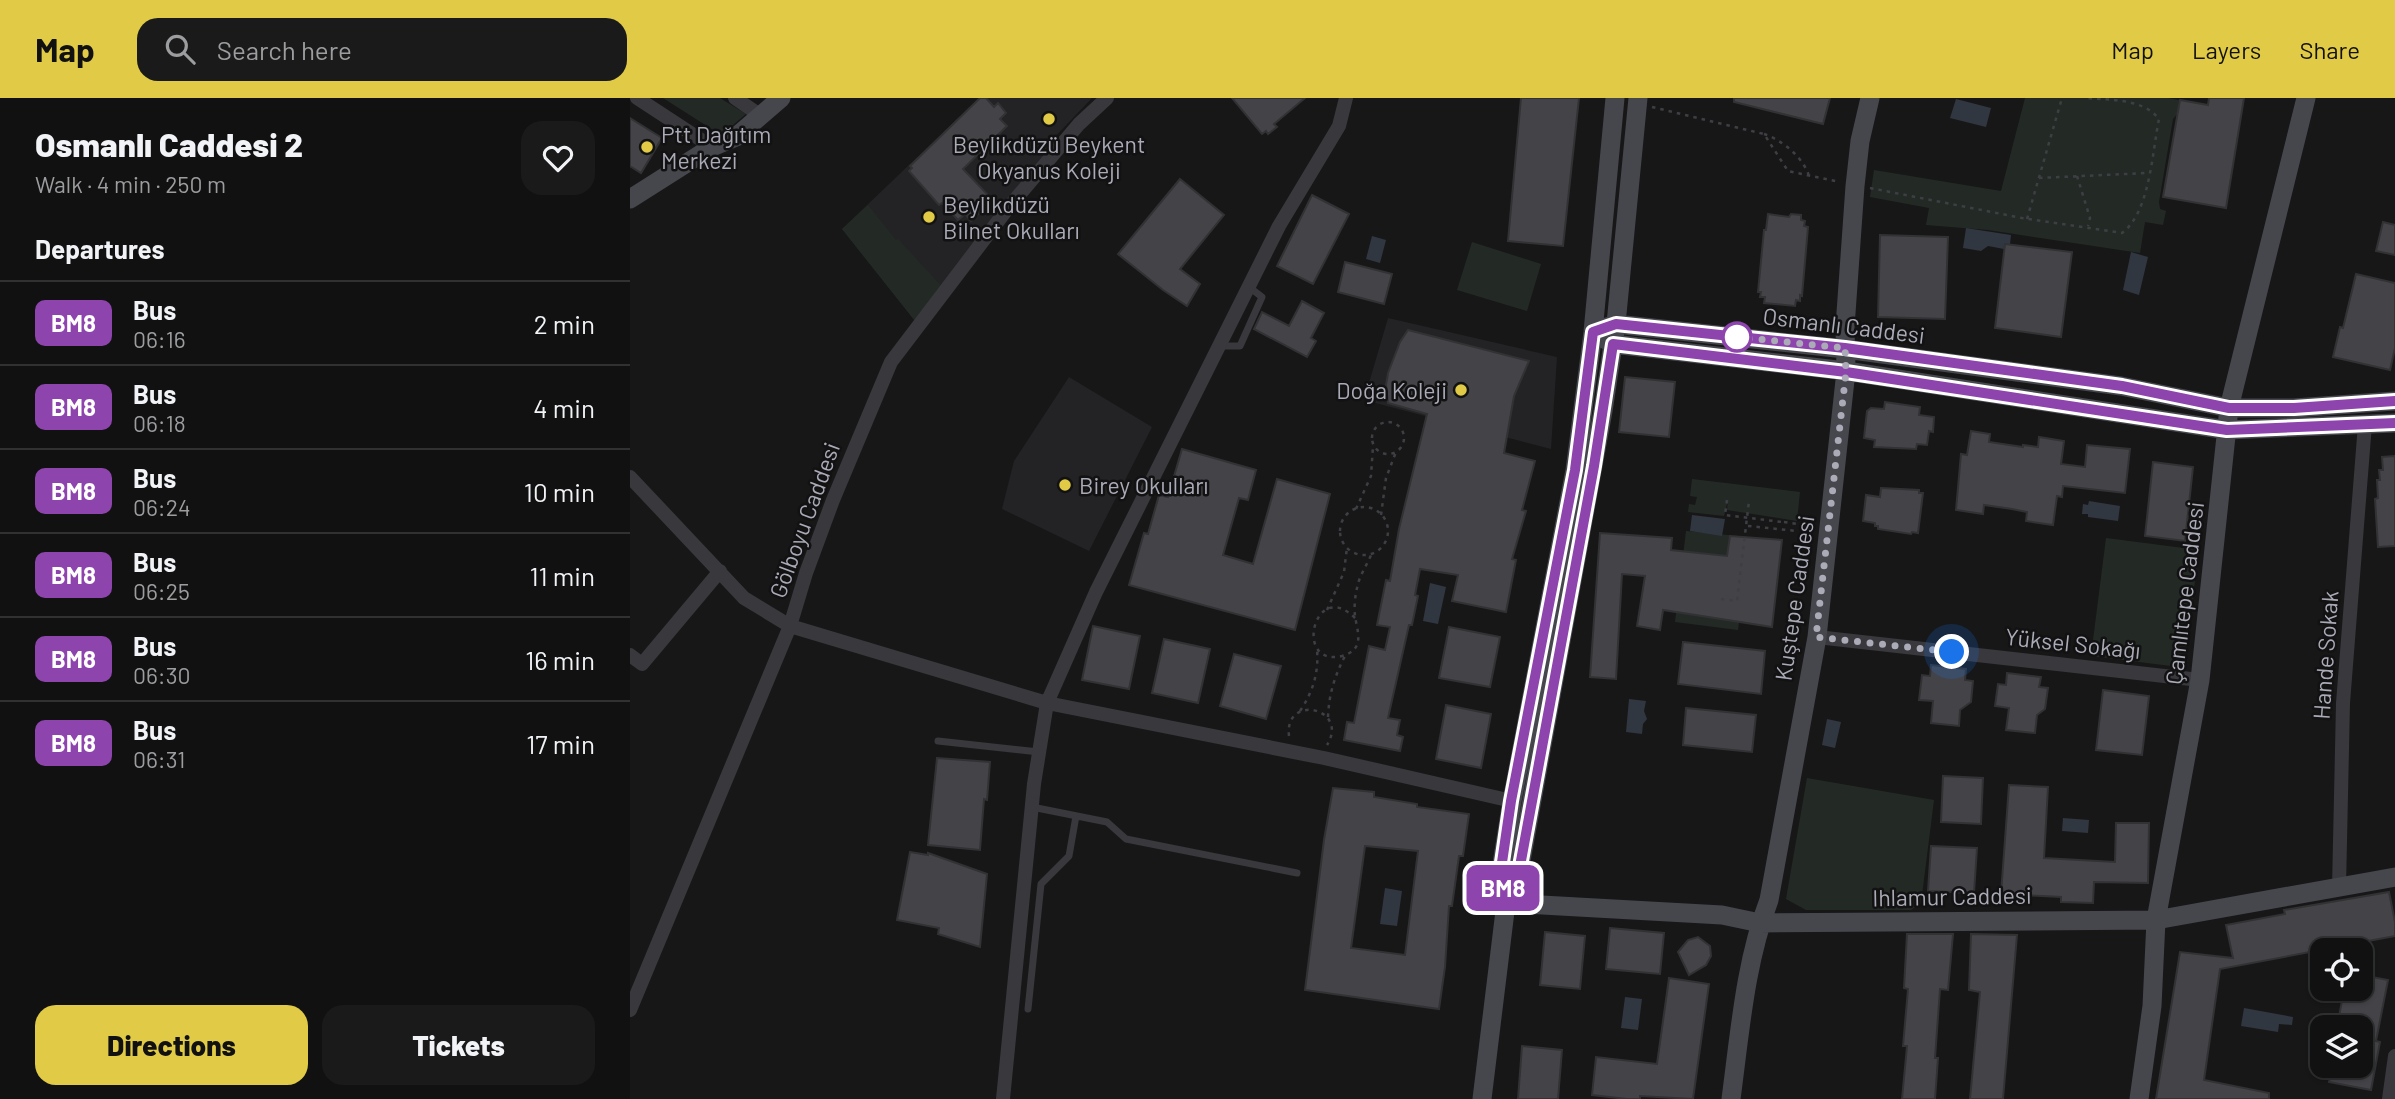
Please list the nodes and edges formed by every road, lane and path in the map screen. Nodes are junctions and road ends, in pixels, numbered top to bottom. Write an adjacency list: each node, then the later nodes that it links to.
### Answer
1 (637, 98): 14 (street)
2 (734, 98): 12 (street)
3 (781, 98): 12 (street)
4 (1107, 98): 51 (street, Gölboyu Caddesi)
5 (1346, 98): 57 (street)
6 (1615, 98): 25 (street)
7 (1870, 98): 27 (street, Kuştepe Caddesi)
8 (2062, 98): 18 (path)
9 (2084, 98): 15 (path)
10 (2306, 98): 30 (street, Çamlıtepe Caddesi)
11 (1645, 102): 13 (path); 24 (street)
12 (761, 116): 14 (street)
13 (1764, 134): 16 (path); 16 (path)
14 (712, 147): 21 (street)
15 (2149, 173): 17 (path); 23 (path)
16 (1809, 176): 19 (path)
17 (2077, 176): 18 (path); 23 (path)
18 (2039, 178): 22 (path)
19 (1840, 182)
20 (1867, 187): 22 (path)
21 (630, 199)
22 (2028, 219): 23 (path)
23 (2087, 228)
24 (1616, 324): 25 (street, Osmanlı Caddesi); 26 (street); 27 (street, Osmanlı Caddesi)
25 (1593, 332): 26 (street, Osmanlı Caddesi); 64 (street)
26 (1613, 344): 28 (street, Osmanlı Caddesi); 65 (street)
27 (1845, 348): 28 (street, Kuştepe Caddesi); 30 (street, Osmanlı Caddesi)
28 (1846, 372): 33 (street, Osmanlı Caddesi); 52 (street, Kuştepe Caddesi)
29 (2395, 401): 30 (street, Osmanlı Caddesi)
30 (2229, 408): 33 (street, Çamlıtepe Caddesi)
31 (2395, 423): 32 (street, Osmanlı Caddesi)
32 (2365, 424): 33 (street, Osmanlı Caddesi); 70 (street, Hande Sokak)
33 (2227, 430): 56 (street, Çamlıtepe Caddesi)
34 (1373, 443): 35 (path); 35 (path); 39 (path)
35 (1396, 452): 40 (path)
36 (630, 477): 47 (street)
37 (1727, 500): 41 (path)
38 (1749, 501): 41 (path)
39 (1356, 509): 40 (path); 45 (path)
40 (1381, 515): 46 (path)
41 (1746, 518): 42 (path); 43 (path)
42 (1797, 524)
43 (1746, 525): 44 (path); 48 (path)
44 (1797, 531)
45 (1347, 547): 46 (path); 49 (path)
46 (1371, 553): 50 (path)
47 (720, 571): 51 (street); 55 (street)
48 (1721, 599)
49 (1327, 610): 50 (path); 53 (path)
50 (1356, 618): 54 (path)
51 (790, 626): 57 (street); 75 (street, Gölboyu Caddesi)
52 (1816, 637): 56 (street, Yüksel Sokağı); 73 (street, Kuştepe Caddesi)
53 (1316, 646): 54 (path); 58 (path)
54 (1346, 654): 59 (path)
55 (636, 659)
56 (2200, 680): 72 (street, Çamlıtepe Caddesi)
57 (1046, 703): 61 (street); 62 (street)
58 (1299, 712): 59 (path); 61 (path)
59 (1328, 719): 63 (path)
60 (938, 741): 62 (lane)
61 (1287, 751): 63 (street)
62 (1039, 752): 66 (street)
63 (1324, 758): 64 (street)
64 (1511, 801): 65 (street); 71 (street)
65 (1532, 803): 71 (street)
66 (1032, 806): 67 (lane); 77 (street)
67 (1076, 816): 68 (lane); 74 (lane)
68 (1297, 873)
69 (2395, 877): 70 (street, Ihlamur Caddesi)
70 (2339, 888): 72 (street, Ihlamur Caddesi)
71 (1506, 904): 73 (street, Ihlamur Caddesi); 78 (street)
72 (2156, 920): 73 (street, Ihlamur Caddesi); 80 (street, Çamlıtepe Caddesi)
73 (1760, 923): 79 (street, Kuştepe Caddesi)
74 (1028, 1009)
75 (630, 1010)
76 (2395, 1056): 81 (street)
77 (1003, 1099)
78 (1482, 1099)
79 (1731, 1099)
80 (2139, 1099)
81 (2389, 1099)

